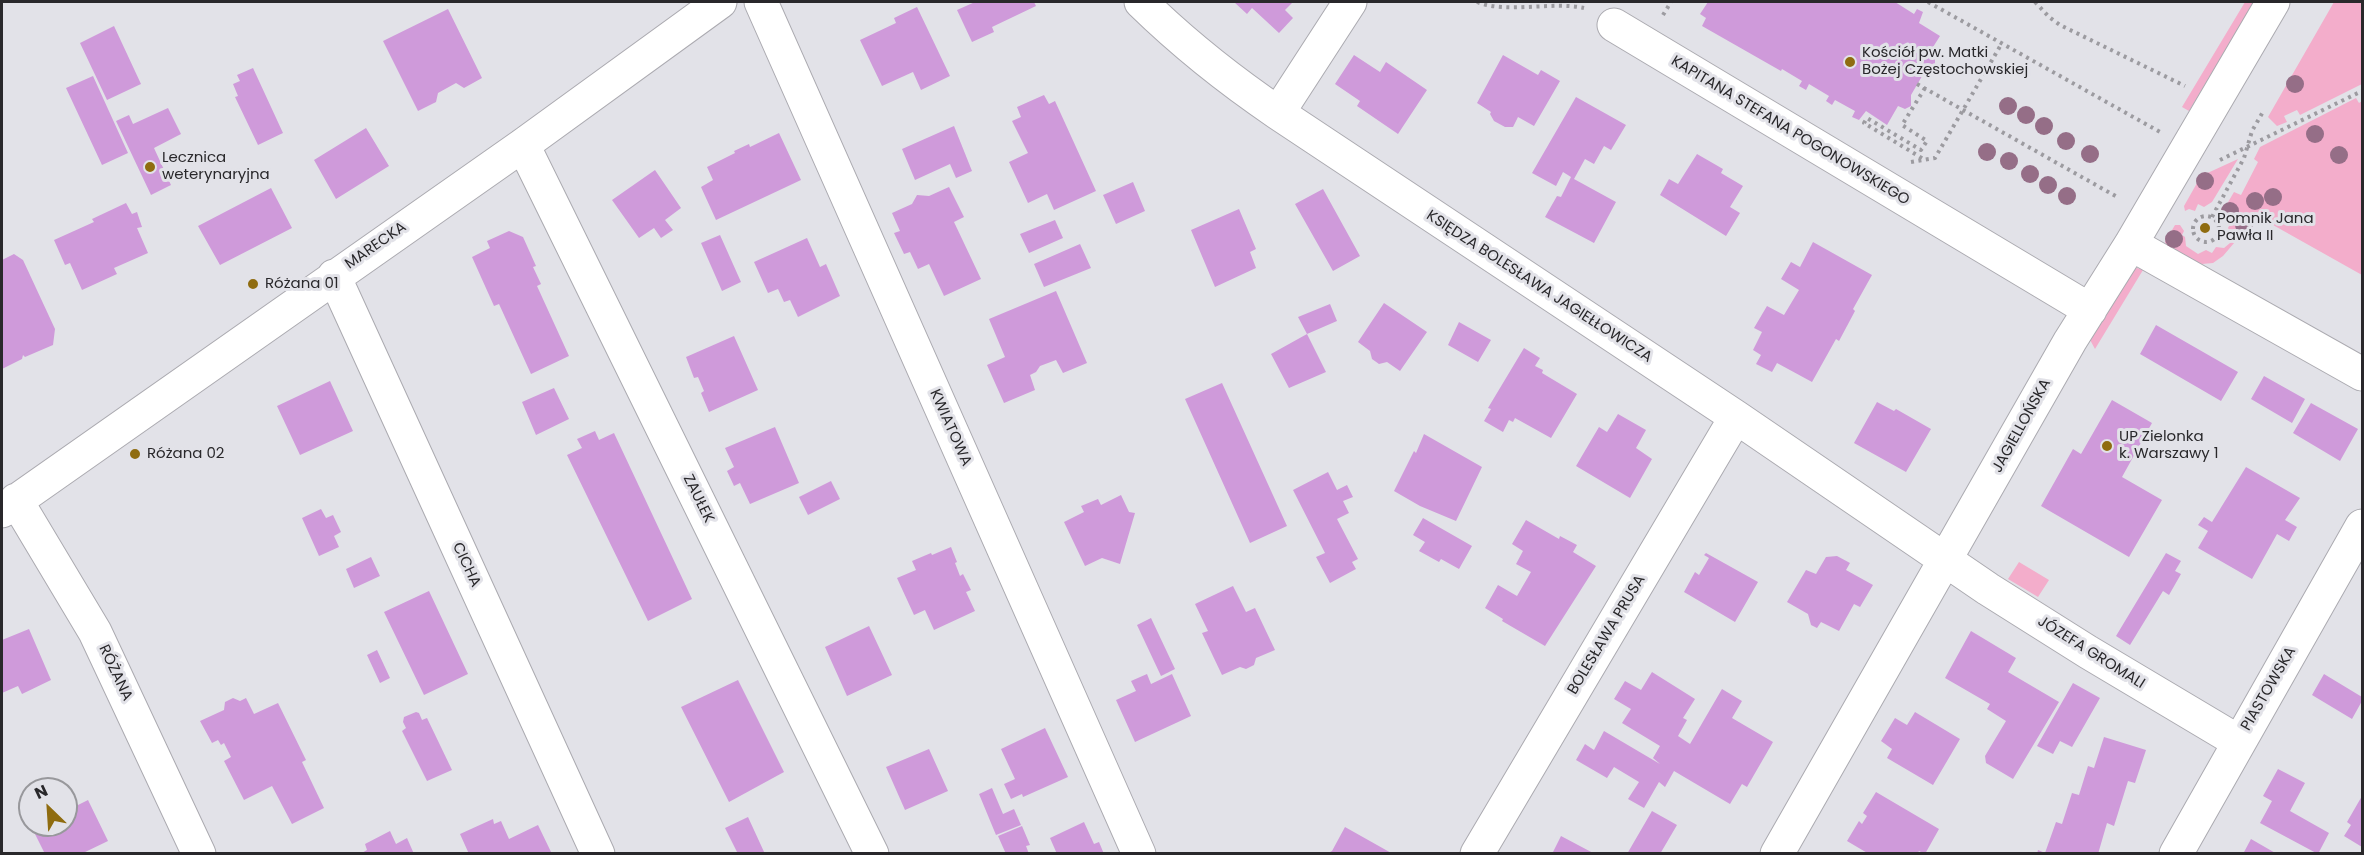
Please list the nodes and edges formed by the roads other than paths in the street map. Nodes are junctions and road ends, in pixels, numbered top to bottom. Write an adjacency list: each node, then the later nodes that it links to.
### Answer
1 (720, 2): 8 (street, MARECKA)
2 (761, 2): 21 (street, KWIATOWA)
3 (1141, 2): 7 (street, KSIĘDZA BOLESŁAWA JAGIEŁŁOWICZA)
4 (1350, 2): 7 (street)
5 (2273, 2): 9 (street, JAGIELLOŃSKA)
6 (1614, 25): 11 (street, KAPITANA STEFANA POGONOWSKIEGO)
7 (1278, 113): 13 (street, KSIĘDZA BOLESŁAWA JAGIEŁŁOWICZA)
8 (523, 145): 10 (street, MARECKA); 20 (street, ZAUŁEK)
9 (2132, 244): 11 (street, JAGIELLOŃSKA); 12 (street)
10 (333, 276): 14 (street, MARECKA); 19 (street, CICHA)
11 (2090, 310): 16 (street, JAGIELLOŃSKA)
12 (2362, 374)
13 (1736, 417): 16 (street, KSIĘDZA BOLESŁAWA JAGIEŁŁOWICZA); 22 (street, BOLESŁAWA PRUSA)
14 (9, 506): 18 (street, RÓŻANA)
15 (2362, 526): 17 (street, PIASTOWSKA)
16 (1946, 560): 17 (street, JÓZEFA GROMALI); 23 (street, JAGIELLOŃSKA)
17 (2239, 742): 24 (street, PIASTOWSKA)
18 (199, 854)
19 (598, 854)
20 (872, 854)
21 (1139, 854)
22 (1477, 854)
23 (1777, 854)
24 (2176, 854)

